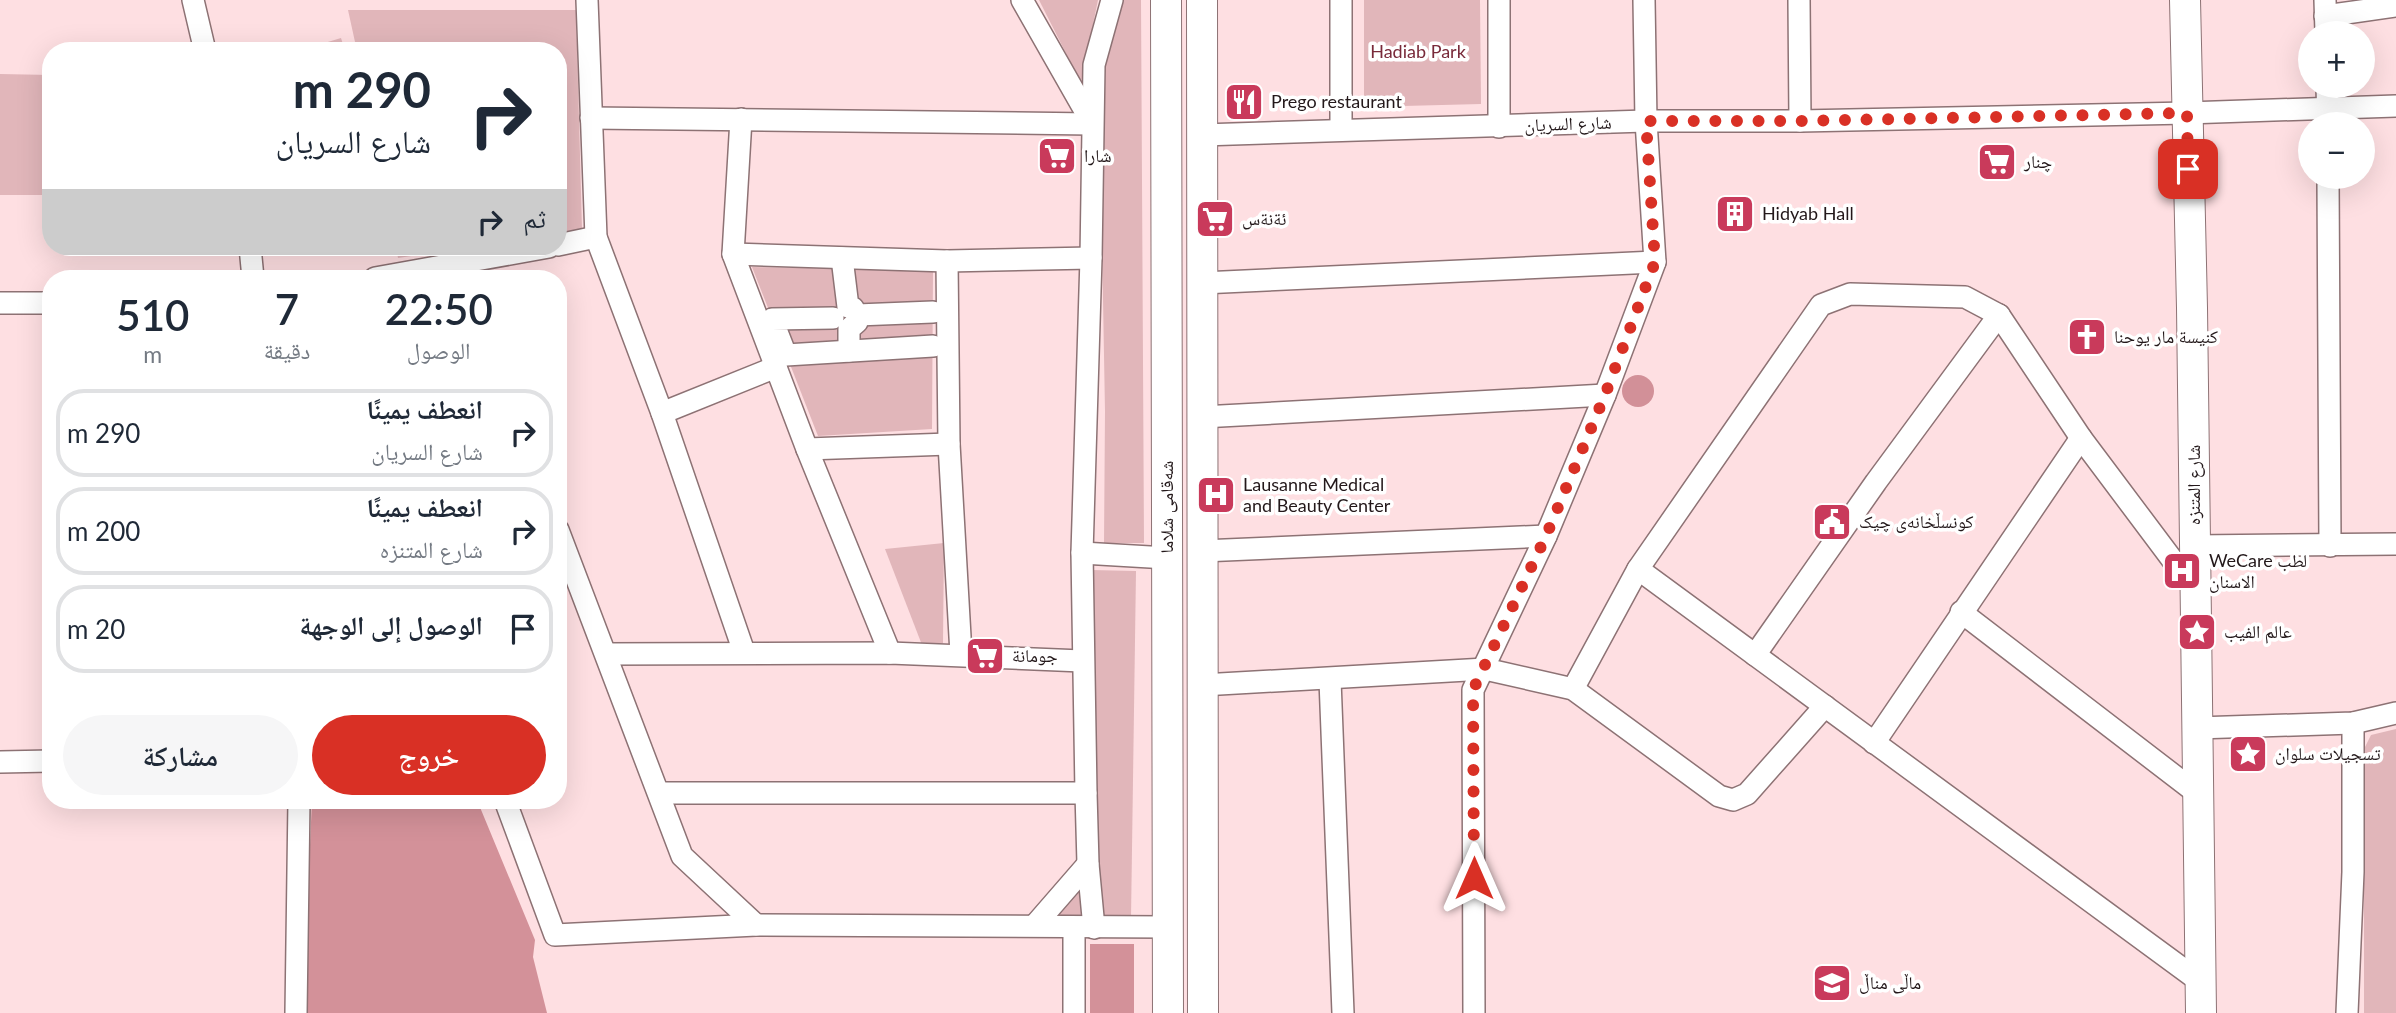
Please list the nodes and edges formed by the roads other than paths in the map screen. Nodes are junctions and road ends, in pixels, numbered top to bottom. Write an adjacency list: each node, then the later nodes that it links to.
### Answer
1 (193, 0): 14 (street)
2 (587, 0): 19 (street)
3 (1022, 0): 23 (street)
4 (1112, 0): 23 (street)
5 (1166, 0): 28 (main road, شەقامی شلاما)
6 (1202, 0): 26 (main road, شەقامی شلاما)
7 (1341, 0): 25 (street)
8 (1499, 0): 24 (street)
9 (1644, 0): 21 (street)
10 (1799, 0): 22 (street)
11 (2185, 0): 17 (main road, شارع المتنزه)
12 (2396, 6): 13 (street)
13 (2325, 17)
14 (203, 42)
15 (2396, 106): 16 (street, شارع السريان)
16 (2355, 112)
17 (2187, 113): 18 (street, شارع السريان); 22 (street, شارع السريان); 58 (main road, شارع المتنزه)
18 (2298, 115)
19 (591, 118): 20 (street); 32 (street)
20 (741, 119): 23 (street); 34 (street)
21 (1646, 121): 22 (street, شارع السريان); 24 (street, شارع السريان); 39 (street)
22 (1800, 121)
23 (1092, 124): 37 (street)
24 (1499, 127): 25 (street, شارع السريان)
25 (1341, 130): 26 (street, شارع السريان)
26 (1202, 135): 27 (main road, شەقامی شلاما)
27 (1202, 185): 28 (main road); 31 (main road, شەقامی شلاما)
28 (1166, 186): 30 (main road, شەقامی شلاما)
29 (2328, 189): 59 (street)
30 (1167, 235): 31 (main road); 63 (main road, شەقامی شلاما)
31 (1202, 236): 41 (main road, شەقامی شلاما)
32 (596, 237): 33 (street); 51 (street)
33 (567, 243)
34 (733, 254): 36 (street); 49 (street)
35 (516, 256): 40 (street)
36 (842, 258): 38 (street); 46 (street)
37 (1091, 258): 38 (street); 62 (street)
38 (947, 261): 54 (street)
39 (1655, 262): 41 (street); 50 (street)
40 (465, 270)
41 (1202, 283): 52 (main road, شەقامی شلاما)
42 (0, 303): 43 (street)
43 (42, 303)
44 (933, 312): 46 (street)
45 (1999, 315): 53 (street); 64 (street); 71 (street)
46 (847, 317): 48 (street); 48 (street)
47 (933, 346): 48 (street)
48 (849, 351)
49 (776, 368): 51 (street); 55 (street)
50 (1605, 395): 52 (street); 56 (street)
51 (662, 413): 67 (street)
52 (1202, 417): 60 (main road, شەقامی شلاما)
53 (2081, 438): 65 (street); 66 (street)
54 (949, 444): 55 (street); 70 (street)
55 (807, 449): 68 (street)
56 (1546, 536): 60 (street); 73 (street)
57 (2396, 544): 59 (street)
58 (2194, 546): 59 (street); 65 (main road, شارع المتنزه)
59 (2330, 546)
60 (1202, 551): 75 (main road, شەقامی شلاما)
61 (567, 553): 69 (street)
62 (1082, 553): 63 (street); 72 (street)
63 (1167, 558): 93 (main road, شەقامی شلاما)
64 (1638, 569): 71 (street); 76 (street)
65 (2195, 590): 80 (main road, شارع المتنزه)
66 (1961, 612): 81 (street); 86 (street)
67 (744, 652): 68 (street); 69 (street)
68 (890, 653): 70 (street)
69 (606, 654): 84 (street)
70 (961, 654): 72 (street)
71 (1755, 655): 77 (street)
72 (1082, 661): 85 (street)
73 (1485, 669): 74 (street); 76 (street); 100 (street)
74 (1330, 680): 75 (street); 99 (street)
75 (1202, 685): 98 (main road, شەقامی شلاما)
76 (1573, 688): 77 (street)
77 (1825, 706): 81 (street)
78 (2396, 713): 79 (street)
79 (2353, 723): 80 (street); 102 (street)
80 (2197, 728): 86 (main road, شارع المتنزه)
81 (1874, 743): 94 (street)
82 (42, 761): 83 (street)
83 (0, 762)
84 (659, 793): 85 (street); 90 (street)
85 (1086, 793): 89 (street)
86 (2198, 794): 94 (main road, شارع المتنزه)
87 (299, 809): 95 (street)
88 (508, 809): 90 (street)
89 (1088, 864): 91 (street); 92 (street)
90 (756, 925): 91 (street)
91 (1035, 925): 92 (street)
92 (1084, 927): 93 (street); 96 (street)
93 (1168, 927): 97 (main road, شەقامی شلاما)
94 (2202, 983): 101 (main road, شارع المتنزه)
95 (296, 1013)
96 (1074, 1013)
97 (1168, 1013)
98 (1203, 1013)
99 (1343, 1013)
100 (1474, 1013)
101 (2201, 1013)
102 (2347, 1013)

